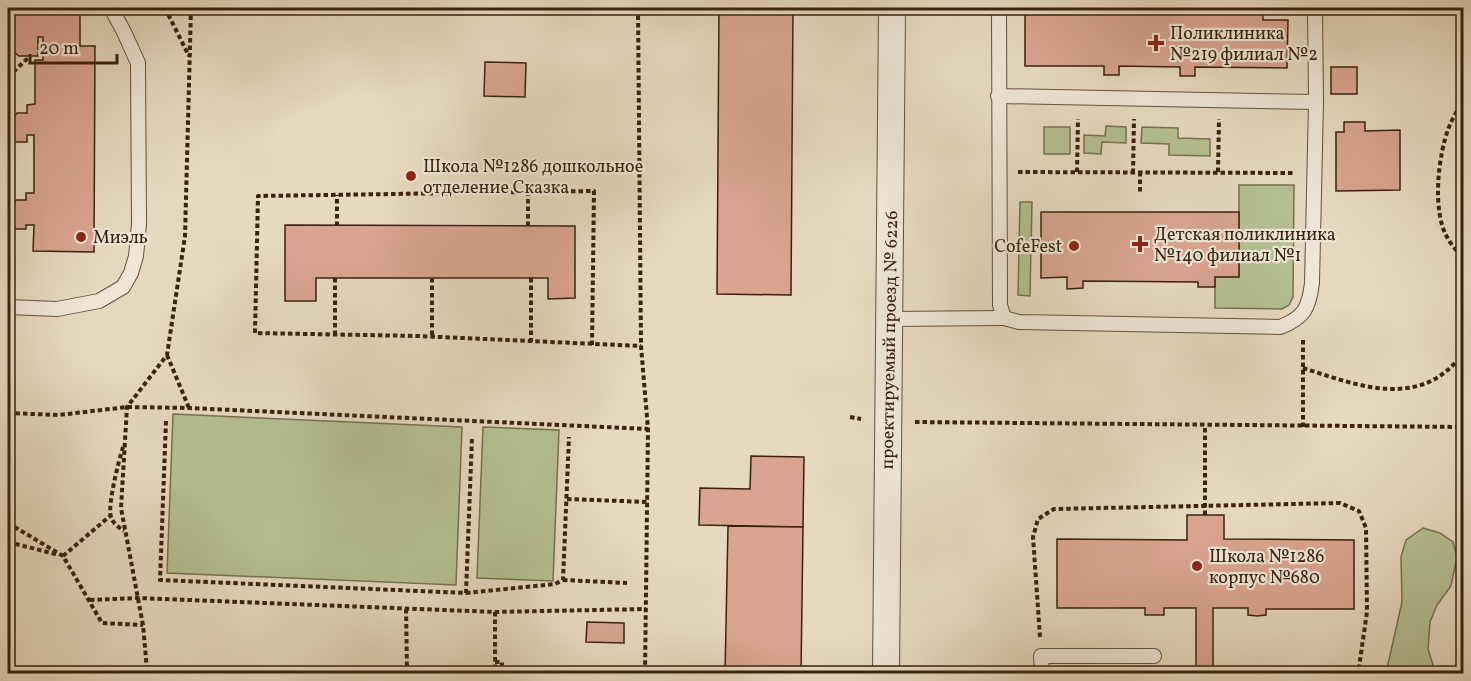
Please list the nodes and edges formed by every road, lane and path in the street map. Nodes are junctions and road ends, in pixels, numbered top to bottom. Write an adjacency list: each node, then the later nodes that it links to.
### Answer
1 (111, 8): 32 (lane)
2 (165, 8): 9 (path)
3 (190, 8): 9 (path)
4 (639, 8): 40 (path)
5 (892, 8): 35 (street, проектируемый проезд № 6226)
6 (999, 8): 11 (lane)
7 (1315, 8): 16 (lane)
8 (30, 56): 10 (path)
9 (189, 57): 42 (path)
10 (8, 77)
11 (998, 96): 12 (lane); 17 (lane)
12 (1078, 98): 14 (lane); 18 (path)
13 (1464, 98): 28 (path)
14 (1135, 99): 15 (lane); 19 (path)
15 (1219, 100): 16 (lane); 21 (path)
16 (1316, 102): 22 (lane)
17 (999, 172): 18 (path); 34 (lane)
18 (1077, 172): 19 (path)
19 (1133, 172): 20 (path)
20 (1140, 172): 21 (path); 24 (path)
21 (1218, 172): 22 (path)
22 (1315, 173): 33 (lane)
23 (528, 192): 25 (path); 27 (path); 39 (path)
24 (1140, 193)
25 (337, 195): 26 (path); 36 (path)
26 (337, 226)
27 (528, 226)
28 (1464, 260)
29 (335, 278): 36 (path)
30 (432, 278): 37 (path)
31 (531, 278): 38 (path)
32 (8, 307)
33 (1303, 314): 34 (lane); 43 (path)
34 (1004, 318): 35 (lane)
35 (889, 319): 82 (street, проектируемый проезд № 6226)
36 (335, 334): 37 (path)
37 (432, 337): 38 (path)
38 (531, 342): 39 (path)
39 (592, 345): 40 (path)
40 (641, 346): 52 (path)
41 (1464, 352): 43 (path)
42 (167, 355): 44 (path); 45 (path)
43 (1303, 368): 50 (path)
44 (127, 407): 45 (path); 46 (path); 55 (path)
45 (189, 408): 52 (path)
46 (8, 413)
47 (166, 421): 67 (path)
48 (907, 422): 49 (path)
49 (1205, 425): 50 (path); 58 (path)
50 (1303, 427): 51 (path)
51 (1464, 427)
52 (648, 429): 57 (path)
53 (472, 437): 67 (path)
54 (569, 437): 56 (path)
55 (125, 442): 60 (path); 62 (path)
56 (567, 499): 57 (path); 65 (path)
57 (648, 502): 71 (path)
58 (1206, 506): 59 (path); 74 (path); 84 (path)
59 (1205, 515)
60 (110, 516): 62 (path); 64 (path)
61 (8, 523): 64 (path)
62 (125, 531): 68 (path)
63 (8, 542): 64 (path)
64 (63, 556): 69 (path)
65 (563, 580): 66 (path); 67 (path)
66 (627, 582)
67 (466, 593)
68 (138, 598): 69 (path); 70 (path); 73 (path)
69 (90, 600): 73 (path)
70 (406, 609): 72 (path); 77 (path)
71 (646, 609): 72 (path); 81 (path)
72 (495, 612): 76 (path)
73 (143, 625): 80 (path)
74 (1041, 656): 75 (lane); 83 (lane)
75 (1154, 656)
76 (495, 662): 78 (path); 79 (path)
77 (407, 669)
78 (495, 669)
79 (502, 669)
80 (147, 670)
81 (645, 674)
82 (886, 674)
83 (1042, 674)
84 (1358, 674)

